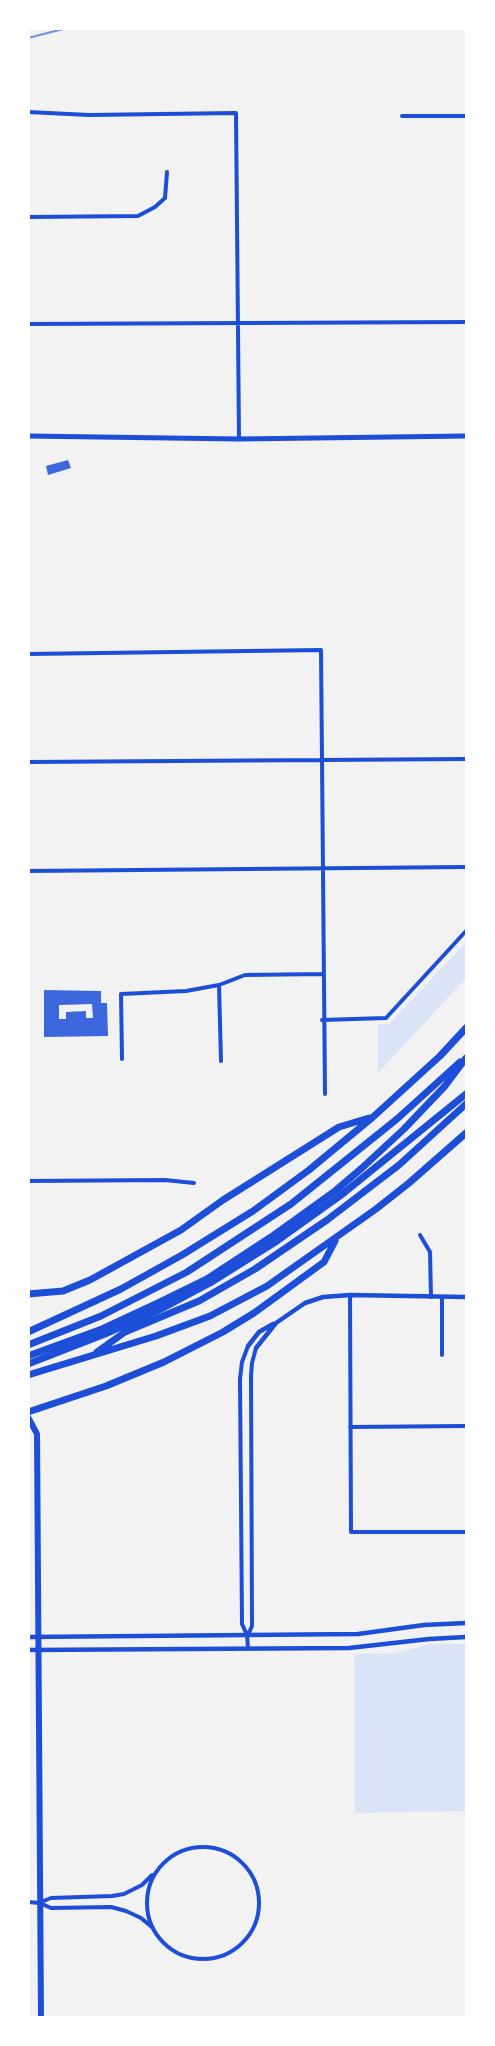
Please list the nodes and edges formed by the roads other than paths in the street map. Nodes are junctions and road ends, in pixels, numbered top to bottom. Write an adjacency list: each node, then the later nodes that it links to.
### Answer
1 (28, 112): 8 (street)
2 (402, 116): 3 (street)
3 (466, 116)
4 (167, 172): 5 (street)
5 (28, 217)
6 (466, 322): 8 (street)
7 (28, 324): 8 (street)
8 (238, 324): 11 (street)
9 (28, 436): 11 (main road)
10 (466, 436): 11 (main road)
11 (239, 439)
12 (28, 654): 13 (street)
13 (321, 759): 14 (street); 15 (street); 16 (street)
14 (466, 759)
15 (28, 762)
16 (321, 867): 17 (street); 18 (street); 20 (street)
17 (466, 867)
18 (28, 871)
19 (466, 931): 22 (street)
20 (322, 974): 21 (street); 22 (street)
21 (219, 985): 25 (street); 26 (street)
22 (322, 1020): 27 (street)
23 (466, 1028): 30 (highway)
24 (466, 1057): 34 (highway); 44 (highway)
25 (122, 1059)
26 (221, 1061)
27 (325, 1094)
28 (466, 1094): 34 (highway)
29 (466, 1104): 47 (highway)
30 (373, 1117): 37 (highway); 43 (highway)
31 (466, 1133): 36 (highway)
32 (28, 1181): 33 (street)
33 (194, 1183)
34 (338, 1194): 49 (highway); 50 (highway)
35 (420, 1235): 39 (street)
36 (337, 1238): 47 (highway); 52 (highway)
37 (28, 1294)
38 (350, 1295): 39 (street); 42 (street); 55 (street)
39 (431, 1297): 40 (street)
40 (442, 1297): 41 (street); 48 (street)
41 (466, 1297)
42 (276, 1323): 45 (street); 46 (street)
43 (28, 1332)
44 (28, 1345)
45 (248, 1346): 58 (street)
46 (256, 1348): 58 (street)
47 (93, 1355): 51 (highway)
48 (442, 1355)
49 (28, 1356)
50 (28, 1364)
51 (28, 1375)
52 (28, 1412)
53 (28, 1417): 60 (main road)
54 (466, 1426): 55 (street)
55 (350, 1427): 56 (street)
56 (466, 1532)
57 (466, 1623): 58 (street)
58 (247, 1635): 60 (street); 62 (street)
59 (28, 1637): 60 (street)
60 (37, 1637): 64 (main road)
61 (466, 1637): 62 (street)
62 (248, 1648): 64 (street)
63 (28, 1650): 64 (street)
64 (37, 1650): 67 (main road)
65 (155, 1872): 67 (street); 68 (street); 68 (street)
66 (28, 1902): 67 (street)
67 (40, 1903): 68 (street); 69 (main road)
68 (153, 1929)
69 (41, 2018)

